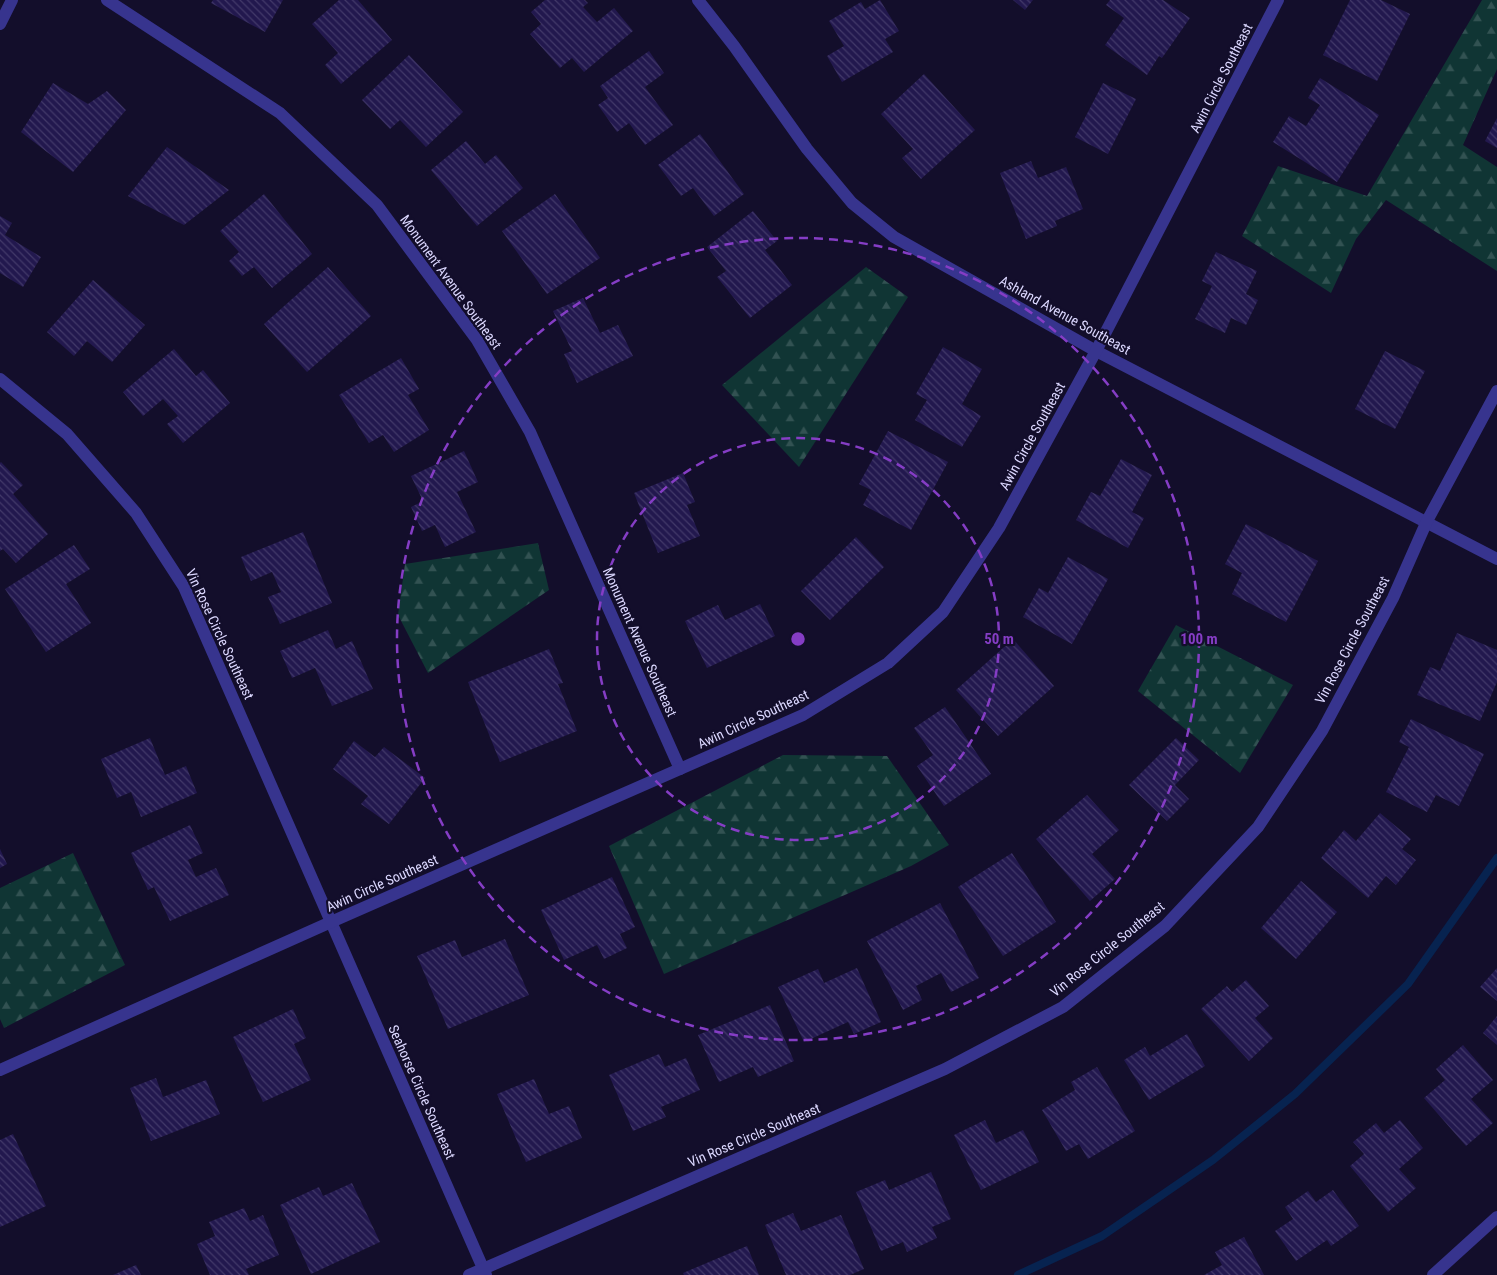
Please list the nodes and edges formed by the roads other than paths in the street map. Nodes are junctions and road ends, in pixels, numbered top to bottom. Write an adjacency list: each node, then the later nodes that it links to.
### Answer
1 (12, 0): 5 (street)
2 (107, 0): 11 (street, Monument Avenue Southeast)
3 (698, 0): 6 (street, Ashland Avenue Southeast)
4 (1278, 0): 6 (street, Awin Circle Southeast)
5 (0, 24)
6 (1096, 351): 9 (street, Ashland Avenue Southeast); 11 (street, Awin Circle Southeast)
7 (0, 379): 12 (street, Vin Rose Circle Southeast)
8 (1497, 392): 9 (street, Vin Rose Circle Southeast)
9 (1427, 521): 10 (street, Ashland Avenue Southeast); 15 (street, Vin Rose Circle Southeast)
10 (1497, 558)
11 (680, 769): 12 (street, Awin Circle Southeast)
12 (331, 922): 13 (street, Awin Circle Southeast); 15 (street, Seahorse Circle Southeast)
13 (0, 1070)
14 (1497, 1217): 17 (street)
15 (485, 1272): 16 (street, Vin Rose Circle Southeast)
16 (469, 1275)
17 (1434, 1275)

